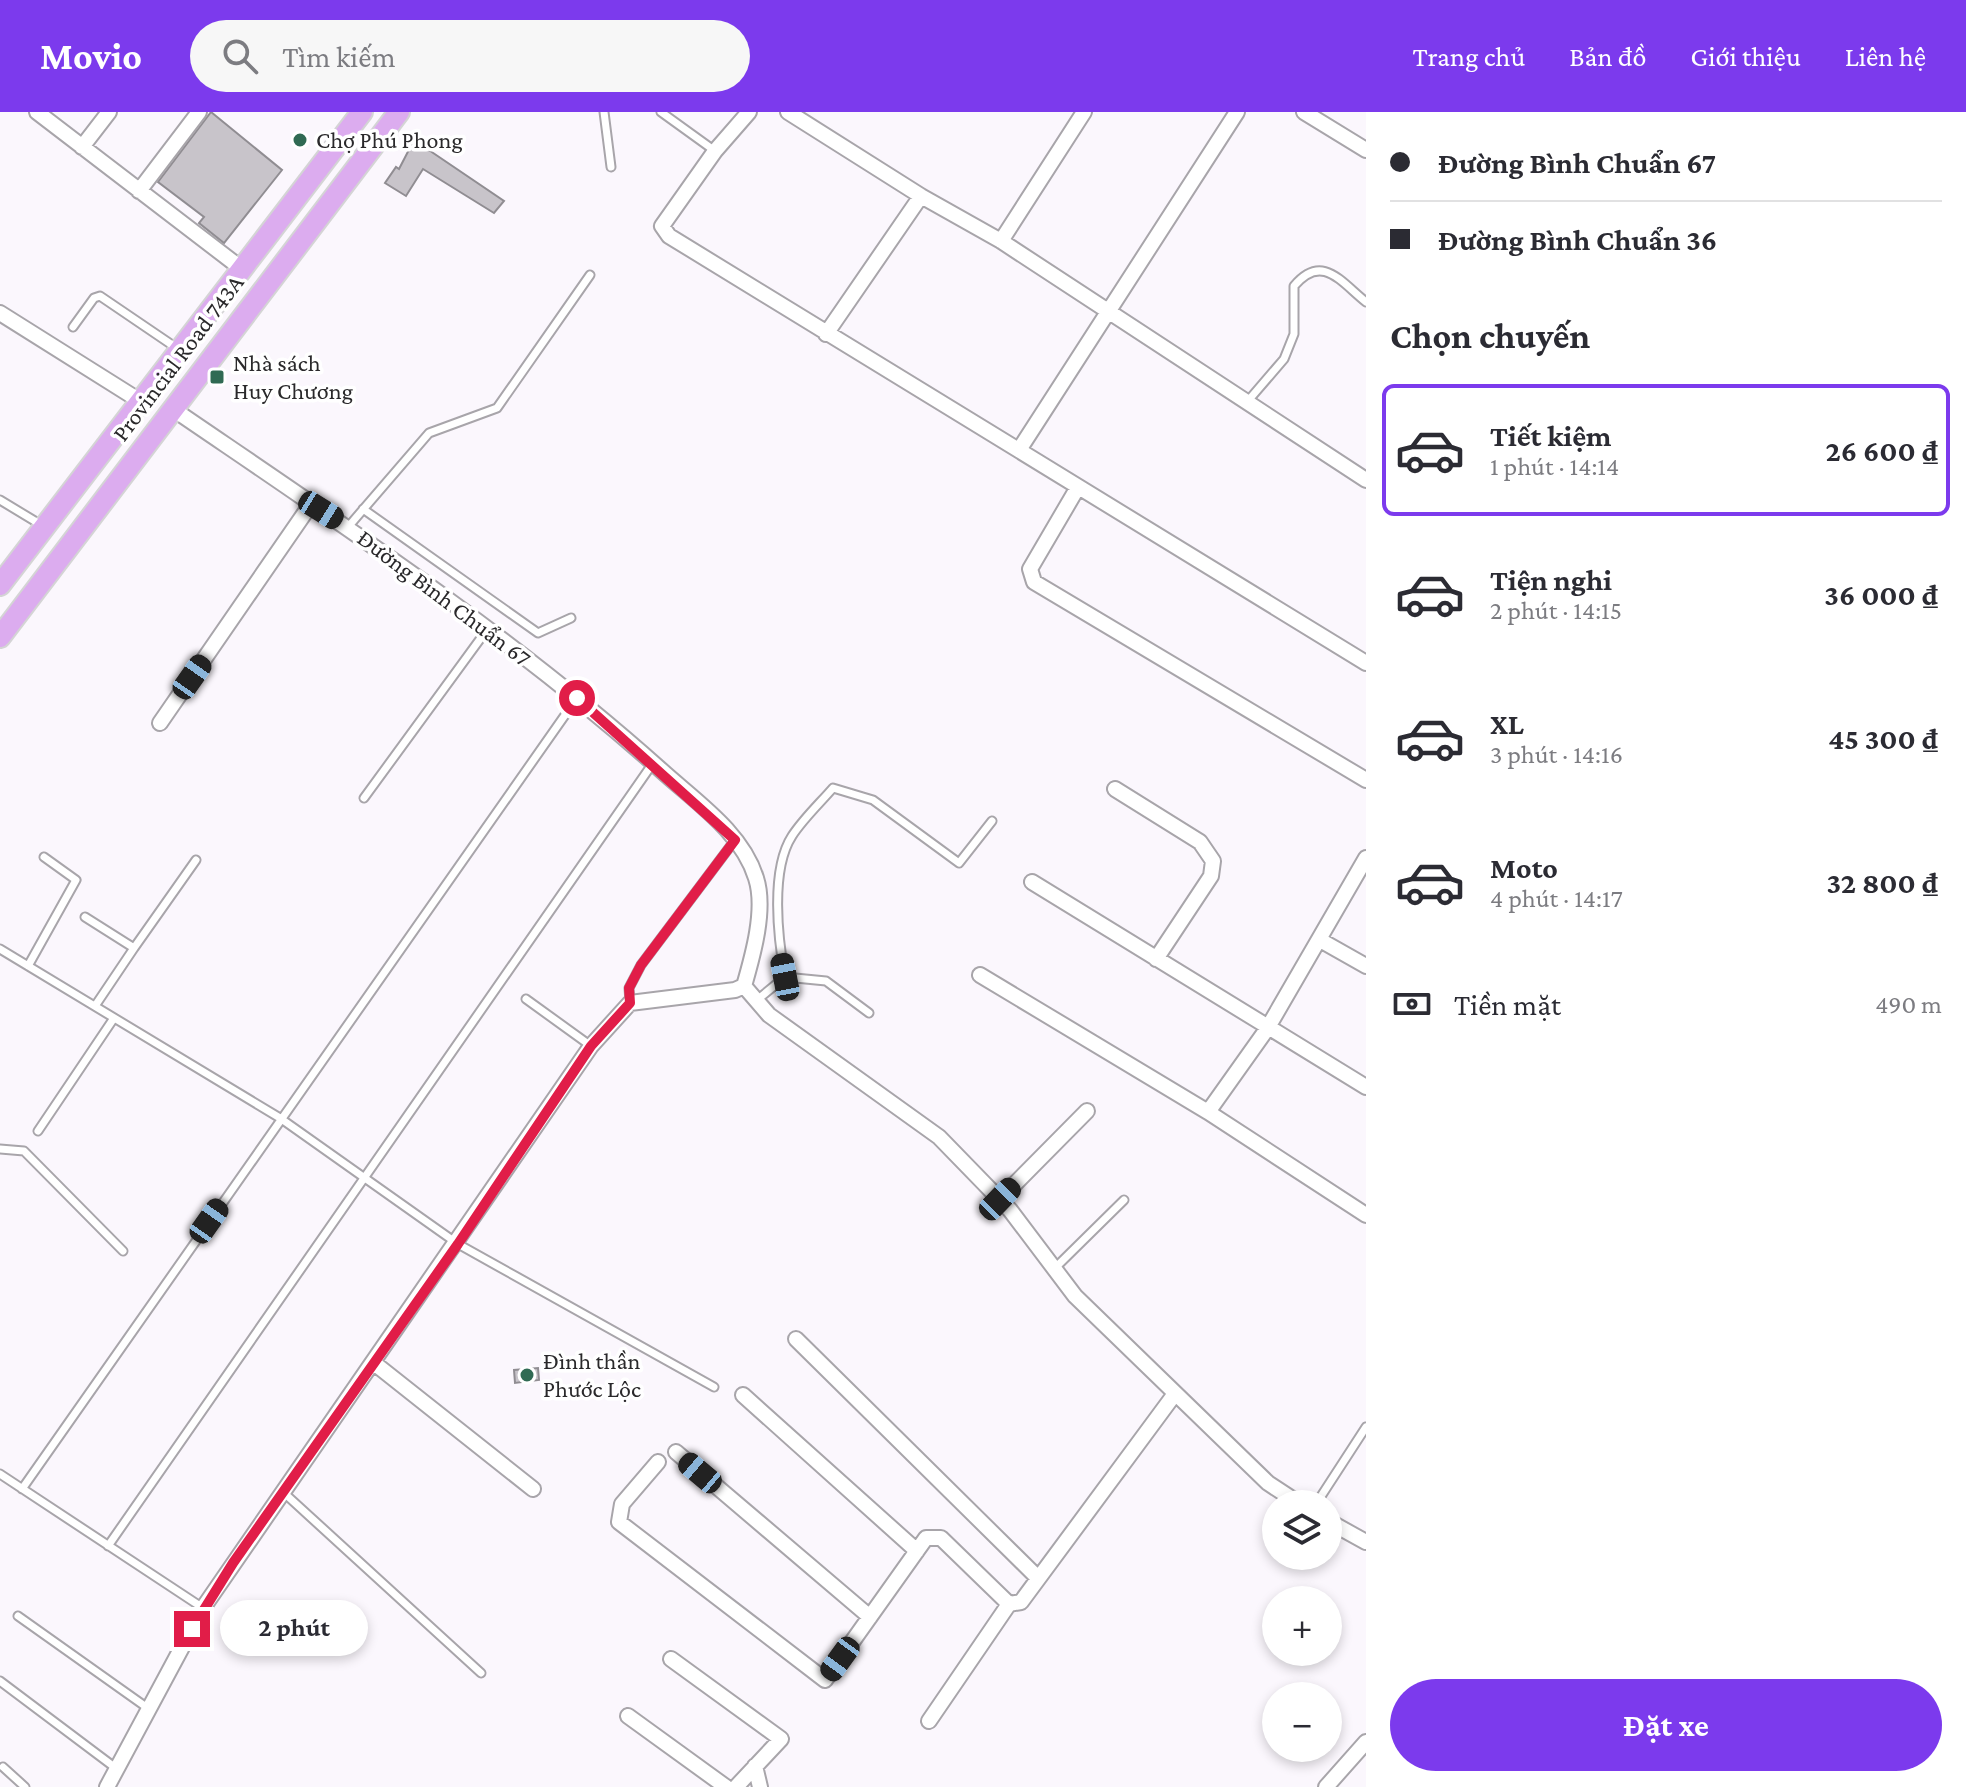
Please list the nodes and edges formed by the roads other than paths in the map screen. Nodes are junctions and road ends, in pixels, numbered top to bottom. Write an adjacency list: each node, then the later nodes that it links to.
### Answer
1 (37, 112): 13 (street)
2 (109, 112): 13 (street)
3 (199, 112): 17 (street)
4 (362, 112): 20 (main road, Provincial Road 743A)
5 (399, 112): 30 (main road, Provincial Road 743A)
6 (604, 112): 16 (lane)
7 (661, 112): 15 (lane)
8 (749, 112): 15 (street)
9 (788, 112): 18 (street)
10 (1084, 112): 19 (street)
11 (1237, 112): 23 (street)
12 (1304, 112): 14 (street)
13 (82, 147): 17 (street)
14 (1366, 150)
15 (715, 151): 26 (street)
16 (611, 167)
17 (139, 191): 20 (street)
18 (921, 196): 19 (street); 26 (street)
19 (1001, 241): 23 (street)
20 (242, 269): 27 (main road, Provincial Road 743A)
21 (590, 275): 36 (lane)
22 (1366, 302): 29 (lane)
23 (1106, 311): 29 (street); 31 (street)
24 (0, 313): 28 (street)
25 (73, 327): 27 (lane)
26 (826, 334): 31 (street)
27 (179, 351): 28 (main road, Provincial Road 743A)
28 (140, 401): 37 (main road, Provincial Road 743A)
29 (1247, 403): 32 (street)
30 (173, 409): 35 (street, Đường Bình Chuẩn 67); 42 (main road, Provincial Road 743A)
31 (1019, 450): 33 (street)
32 (1366, 480)
33 (1078, 487): 43 (street); 47 (street)
34 (0, 500): 37 (lane)
35 (311, 504): 38 (street, Đường Bình Chuẩn 67); 45 (street)
36 (363, 509): 38 (lane); 40 (lane)
37 (45, 527): 39 (main road, Provincial Road 743A)
38 (348, 527): 41 (street, Đường Bình Chuẩn 67)
39 (0, 585)
40 (571, 618)
41 (486, 631): 44 (street, Đường Bình Chuẩn 67); 49 (lane)
42 (0, 637)
43 (1366, 663)
44 (577, 698): 46 (street, Đường Bình Chuẩn 67); 77 (lane)
45 (160, 723)
46 (653, 763): 51 (street, Đường Bình Chuẩn 67); 80 (lane)
47 (1366, 780)
48 (1115, 789): 60 (street)
49 (364, 798)
50 (992, 821): 64 (lane)
51 (735, 840): 65 (street, Đường Bình Chuẩn 67); 68 (lane)
52 (44, 857): 61 (lane)
53 (1366, 858): 57 (street)
54 (196, 860): 58 (lane)
55 (1032, 882): 60 (street)
56 (85, 917): 58 (lane)
57 (1320, 940): 62 (street); 72 (street)
58 (134, 948): 69 (lane)
59 (0, 949): 61 (lane)
60 (1156, 959): 72 (street)
61 (28, 966): 69 (lane)
62 (1366, 966)
63 (980, 975): 76 (street)
64 (785, 977): 67 (lane); 70 (lane)
65 (744, 986): 67 (street); 68 (street)
66 (526, 999): 73 (lane)
67 (757, 1000): 81 (street)
68 (630, 1003): 73 (street)
69 (95, 1006): 71 (lane)
70 (869, 1013)
71 (114, 1018): 77 (lane); 78 (lane)
72 (1267, 1029): 74 (street); 76 (street)
73 (591, 1046): 84 (street)
74 (1366, 1087)
75 (1087, 1111): 81 (street)
76 (1208, 1112): 83 (street)
77 (280, 1118): 80 (lane); 96 (lane)
78 (38, 1131)
79 (0, 1149): 85 (lane)
80 (364, 1178): 84 (lane); 103 (lane)
81 (1000, 1199): 86 (street)
82 (1124, 1200): 86 (lane)
83 (1366, 1215)
84 (458, 1244): 88 (street); 89 (lane)
85 (123, 1251)
86 (1055, 1268): 91 (street)
87 (796, 1339): 105 (street)
88 (374, 1363): 97 (street); 100 (street)
89 (714, 1387)
90 (743, 1395): 104 (street)
91 (1174, 1395): 98 (street); 105 (street)
92 (1366, 1427): 99 (lane)
93 (676, 1452): 109 (street)
94 (658, 1462): 109 (street)
95 (0, 1474): 96 (lane)
96 (22, 1489): 103 (lane)
97 (533, 1489)
98 (1279, 1490)
99 (1325, 1490)
100 (283, 1492): 107 (street); 111 (lane)
101 (1342, 1529): 102 (street)
102 (1366, 1542)
103 (108, 1546): 107 (lane)
104 (917, 1551): 106 (street); 109 (street)
105 (1038, 1578): 106 (street)
106 (1009, 1604): 115 (street)
107 (203, 1608): 113 (street)
108 (18, 1616): 113 (lane)
109 (870, 1617)
110 (671, 1659): 117 (street)
111 (481, 1673)
112 (0, 1681): 119 (lane)
113 (149, 1709): 119 (street)
114 (628, 1716): 122 (street)
115 (929, 1721)
116 (1366, 1742): 125 (street)
117 (755, 1766): 123 (street); 124 (street)
118 (3, 1767): 120 (lane)
119 (117, 1769): 121 (street)
120 (25, 1787)
121 (107, 1787)
122 (726, 1787)
123 (736, 1787)
124 (760, 1787)
125 (1326, 1787)

